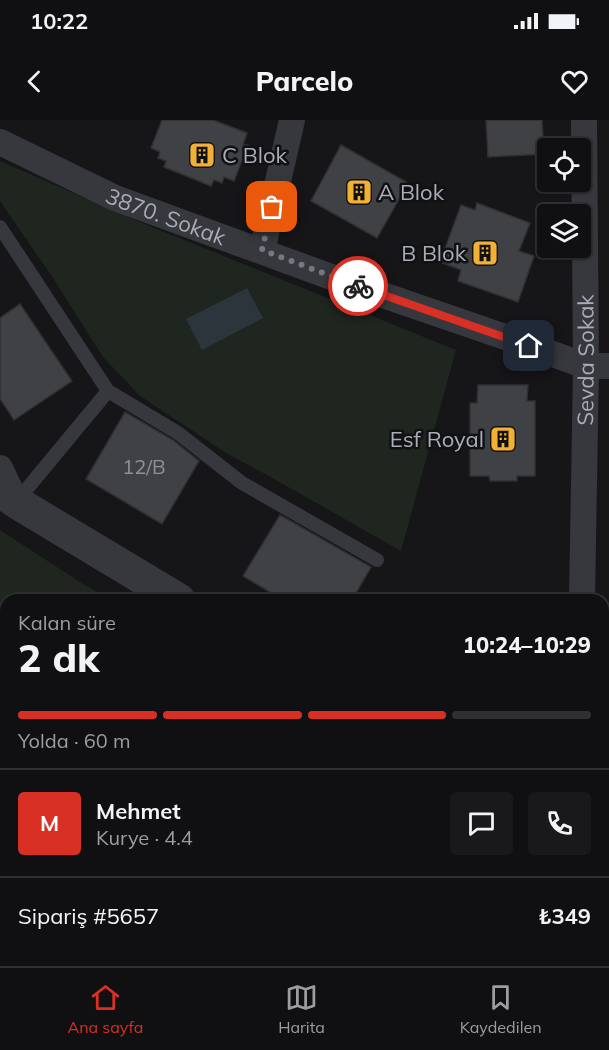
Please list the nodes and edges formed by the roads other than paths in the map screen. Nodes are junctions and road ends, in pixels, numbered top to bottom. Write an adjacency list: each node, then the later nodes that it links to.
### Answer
1 (292, 120): 5 (street)
2 (584, 120): 6 (street, Sevda Sokak)
3 (0, 142): 5 (street, 3870. Sokak)
4 (0, 227): 7 (lane)
5 (262, 250): 6 (street, 3870. Sokak)
6 (597, 366): 12 (street, Sevda Sokak)
7 (108, 392): 9 (lane); 10 (lane)
8 (0, 468): 9 (street)
9 (8, 496): 11 (street)
10 (377, 560)
11 (169, 594)
12 (582, 594)

